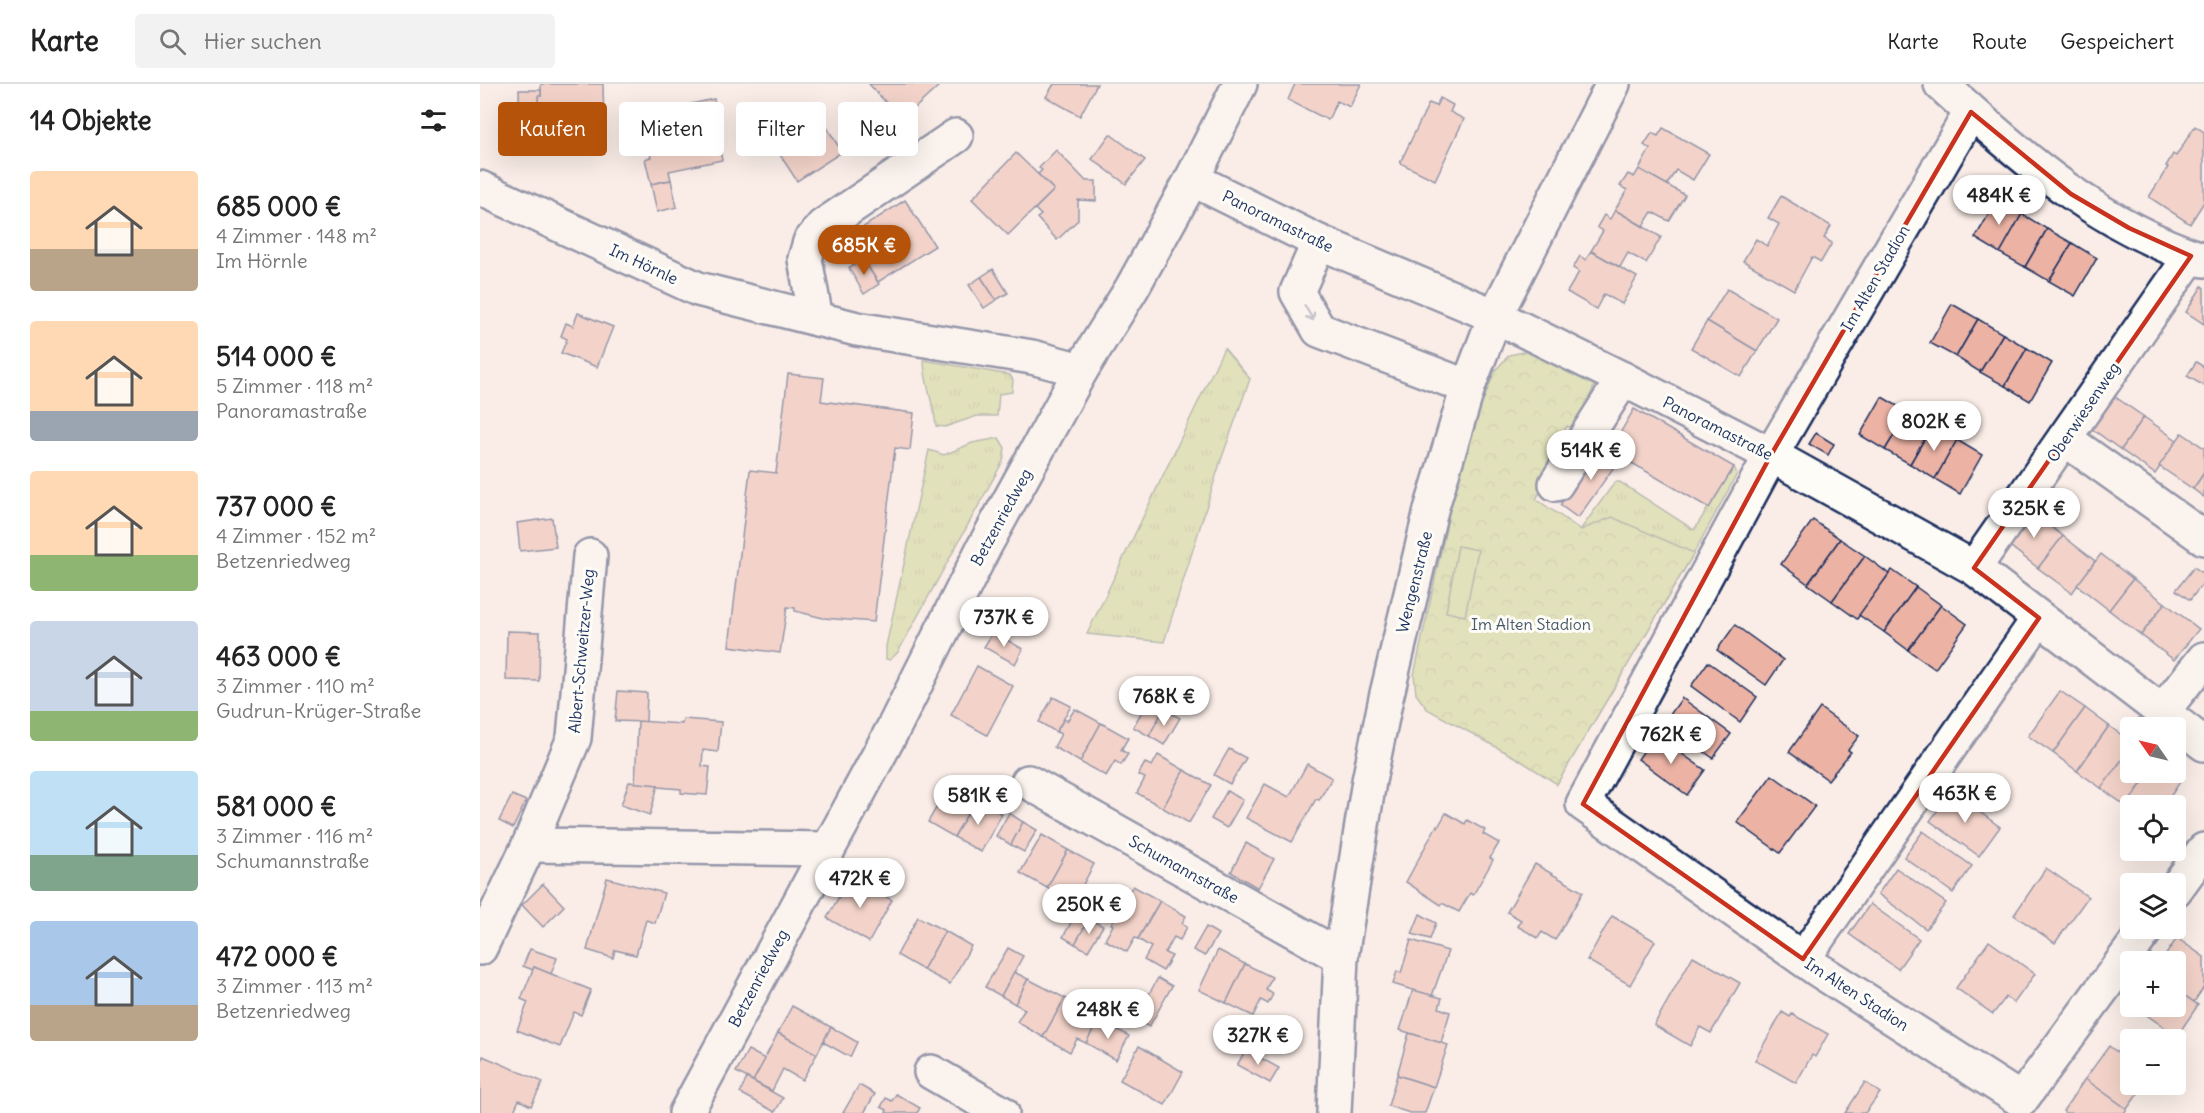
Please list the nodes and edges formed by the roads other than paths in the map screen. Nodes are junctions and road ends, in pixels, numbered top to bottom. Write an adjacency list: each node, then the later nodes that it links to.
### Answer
1 (1240, 84): 6 (street, Betzenriedweg)
2 (1613, 84): 10 (street, Wengenstraße)
3 (1941, 84): 4 (street)
4 (1971, 112): 9 (street); 16 (street, Im Alten Stadion)
5 (957, 136): 11 (street)
6 (1192, 179): 8 (street, Panoramastraße); 12 (street, Betzenriedweg)
7 (480, 188): 11 (street, Im Hörnle)
8 (1319, 242): 10 (street, Panoramastraße); 14 (street, one-way to 14)
9 (2198, 258): 15 (street, Oberwiesenweg)
10 (1495, 316): 13 (street, Panoramastraße); 14 (street, Wengenstraße)
11 (816, 319): 12 (street, Im Hörnle)
12 (1081, 370): 27 (street, Betzenriedweg)
13 (1623, 379): 16 (street, Panoramastraße); 17 (street)
14 (1468, 387): 32 (street, Wengenstraße)
15 (2064, 439): 18 (street); 20 (street, Oberwiesenweg)
16 (1771, 456): 20 (street, Panoramastraße); 33 (street, Im Alten Stadion)
17 (1556, 484)
18 (2204, 538)
19 (590, 556): 26 (street, Albert-Schweitzer-Weg)
20 (1974, 568): 21 (street, Panoramastraße)
21 (2039, 618): 23 (street, Panoramastraße); 33 (street)
22 (2204, 659): 23 (street)
23 (2162, 712): 24 (street, Panoramastraße)
24 (2204, 744)
25 (1028, 782): 32 (street, Schumannstraße)
26 (529, 845): 27 (street); 31 (street, Albert-Schweitzer-Weg)
27 (827, 849): 35 (street, Betzenriedweg)
28 (2204, 850): 29 (street)
29 (2186, 875)
30 (2139, 939): 33 (street, Im Alten Stadion)
31 (480, 948)
32 (1341, 957): 37 (street, Wengenstraße)
33 (1803, 959)
34 (931, 1072): 36 (street)
35 (686, 1113)
36 (1002, 1113)
37 (1334, 1113)

